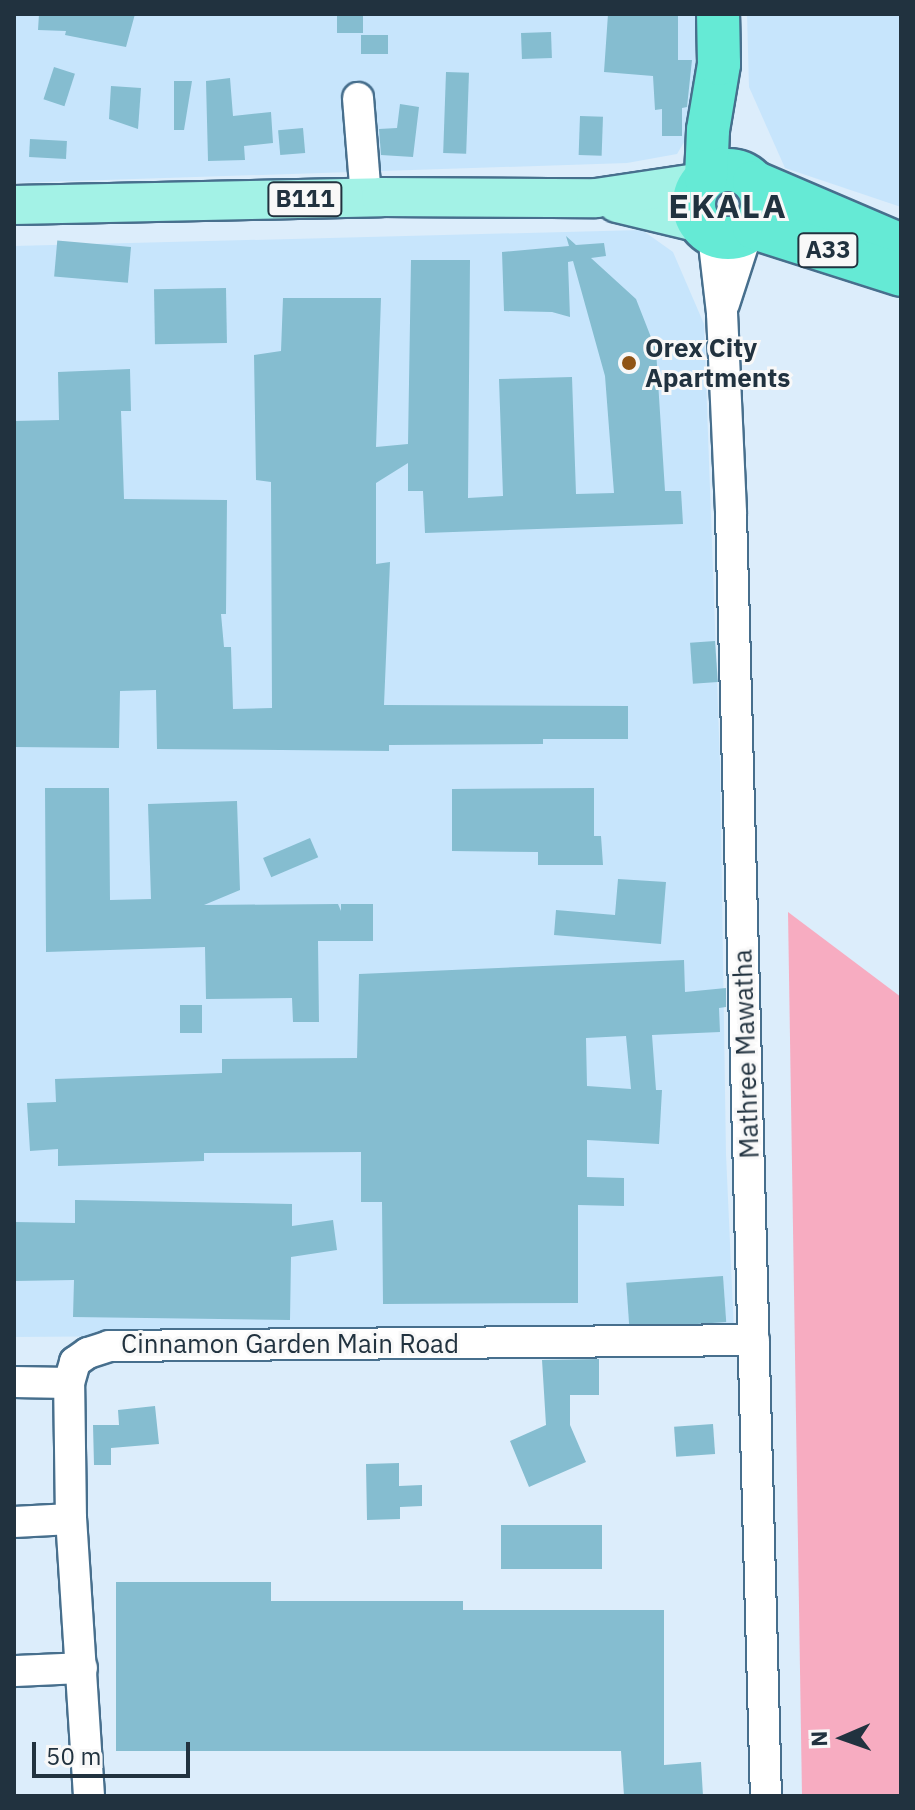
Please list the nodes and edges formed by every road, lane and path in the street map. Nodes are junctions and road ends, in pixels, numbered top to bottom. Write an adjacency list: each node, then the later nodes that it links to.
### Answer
1 (718, 14): 3 (highway)
2 (358, 98): 4 (street)
3 (726, 179): 5 (main road, B111); 7 (highway); 7 (highway); 8 (highway, A33)
4 (366, 198): 5 (main road, B111); 6 (main road, B111)
5 (596, 198): 7 (main road, B111)
6 (14, 205)
7 (728, 230): 9 (highway, A33); 10 (street, Mathree Mawatha)
8 (901, 245)
9 (901, 275)
10 (754, 1340): 12 (street, Cinnamon Garden Main Road); 18 (street, Mathree Mawatha)
11 (14, 1382): 12 (street)
12 (69, 1383): 13 (street)
13 (71, 1519): 14 (street); 15 (street)
14 (14, 1522)
15 (82, 1668): 16 (street); 17 (street)
16 (14, 1671)
17 (89, 1796)
18 (766, 1796)

